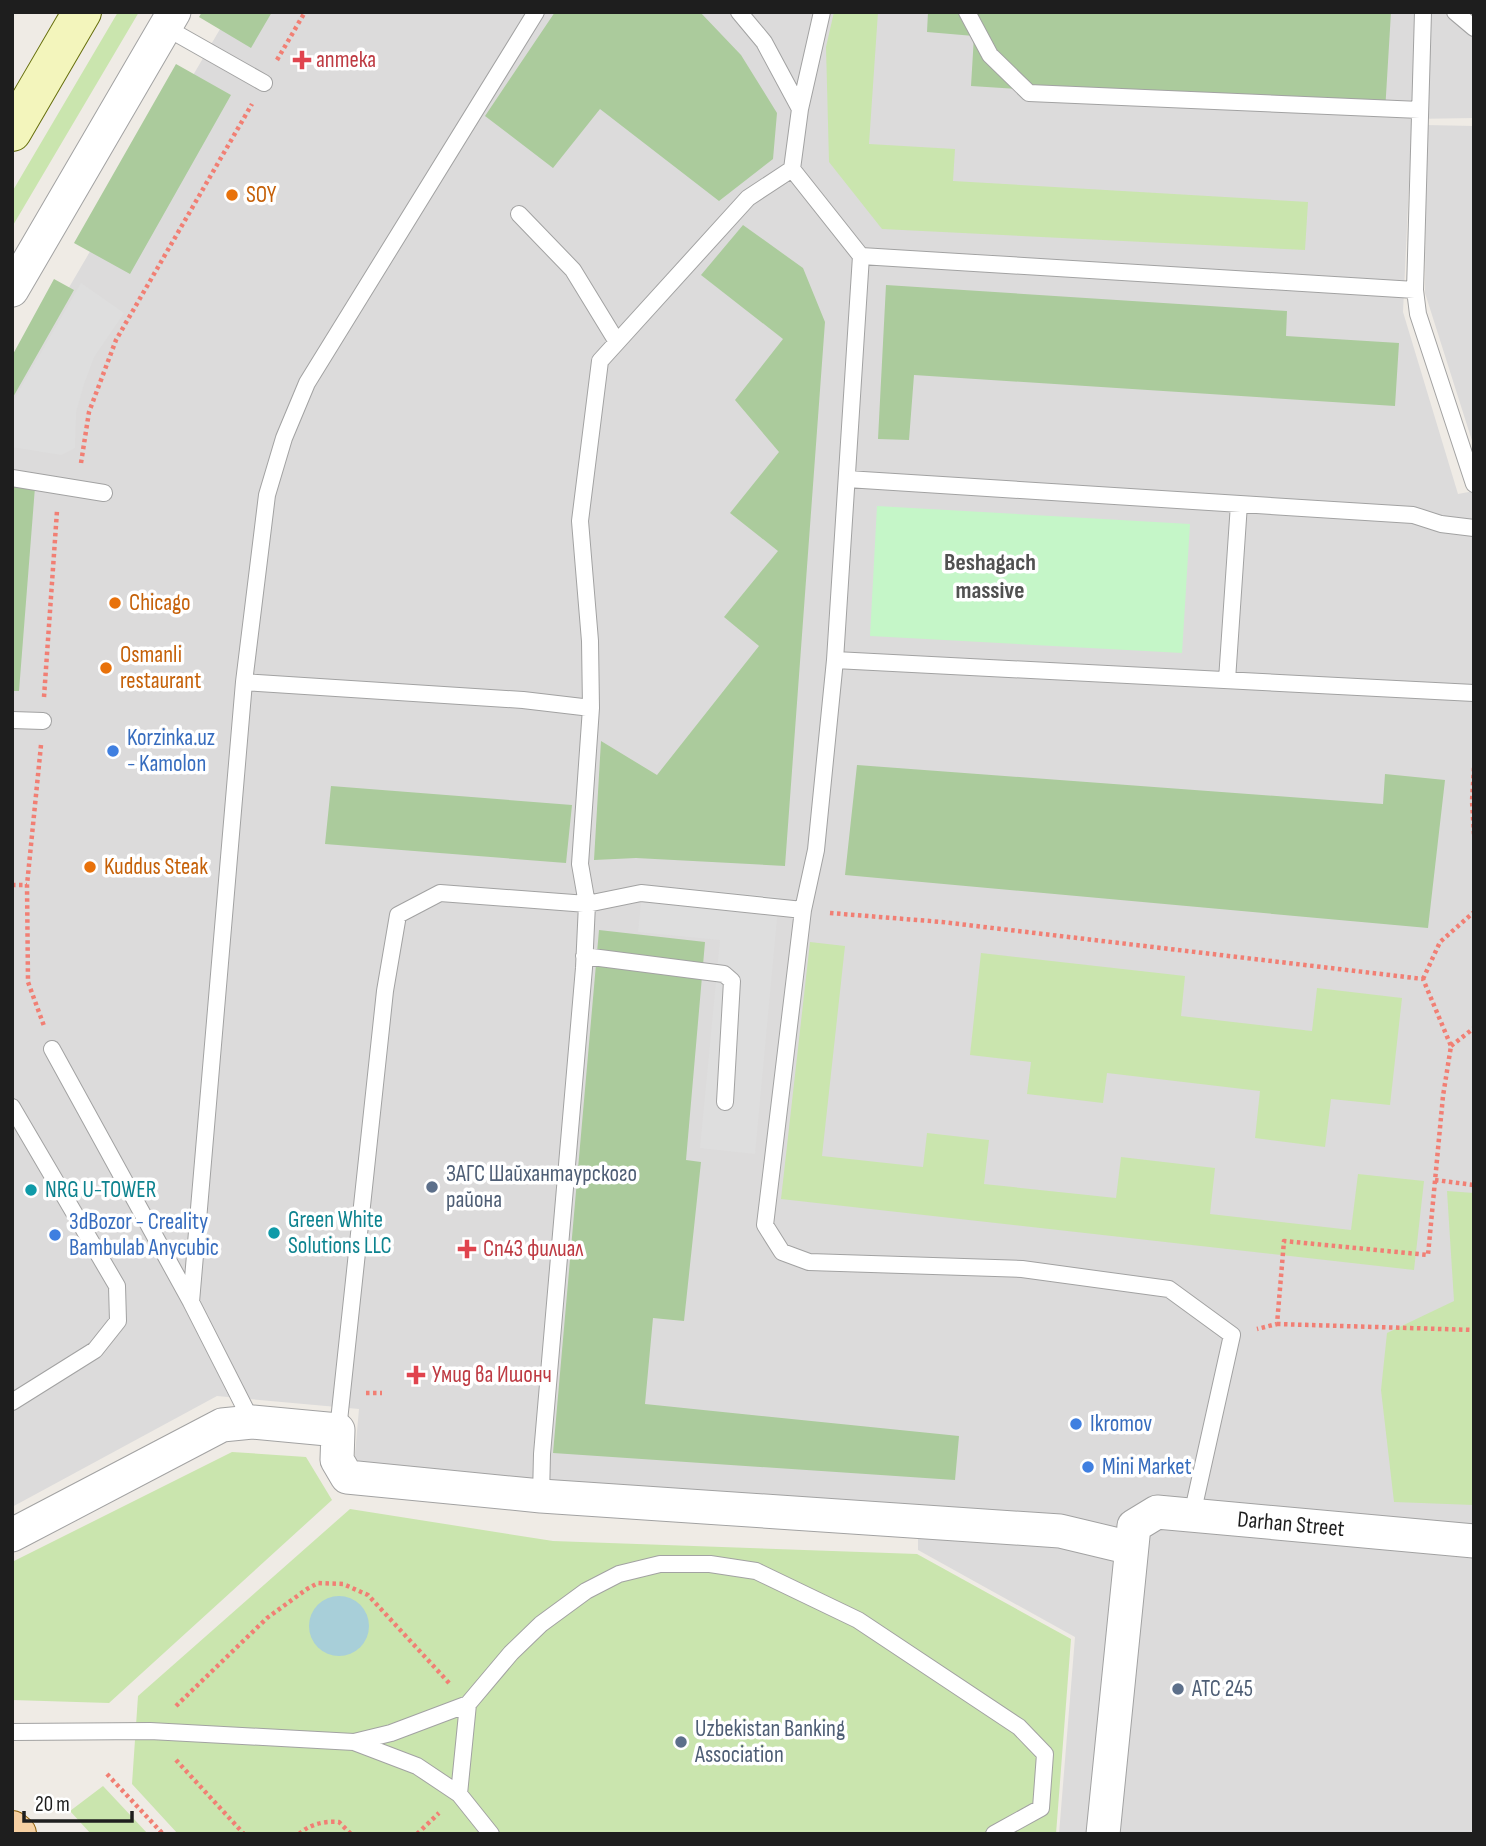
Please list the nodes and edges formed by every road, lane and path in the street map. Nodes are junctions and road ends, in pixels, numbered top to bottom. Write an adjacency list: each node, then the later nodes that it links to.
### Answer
1 (82, 12): 14 (street)
2 (305, 12): 11 (path)
3 (536, 12): 30 (lane)
4 (739, 12): 12 (lane)
5 (822, 12): 12 (lane)
6 (967, 12): 13 (lane)
7 (1423, 12): 13 (lane)
8 (1455, 12): 10 (lane)
9 (170, 20): 11 (lane); 18 (street)
10 (1474, 28)
11 (264, 83): 24 (path)
12 (800, 109): 15 (lane)
13 (1420, 110): 19 (lane)
14 (12, 132)
15 (792, 169): 17 (lane); 20 (lane)
16 (519, 214): 20 (lane)
17 (861, 256): 19 (lane); 22 (lane)
18 (12, 290)
19 (1415, 290): 23 (lane)
20 (617, 342): 32 (lane)
21 (12, 478): 24 (lane)
22 (847, 479): 26 (lane); 28 (lane)
23 (1474, 484)
24 (59, 485): 25 (lane); 34 (path)
25 (104, 493)
26 (1239, 504): 27 (lane); 29 (lane)
27 (1474, 528)
28 (835, 660): 29 (lane); 40 (lane)
29 (1227, 680): 31 (lane)
30 (244, 682): 32 (lane); 51 (lane)
31 (1474, 693)
32 (591, 708): 39 (lane)
33 (12, 720): 34 (lane)
34 (43, 721): 38 (path)
35 (1474, 768): 36 (path)
36 (1474, 834)
37 (12, 885): 38 (path)
38 (27, 885): 46 (path)
39 (587, 904): 40 (lane); 42 (lane); 57 (lane)
40 (803, 910): 43 (path); 54 (lane)
41 (1474, 912): 43 (path)
42 (584, 956): 47 (lane); 58 (lane)
43 (1423, 979): 45 (path)
44 (1474, 1028): 45 (path)
45 (1451, 1046): 49 (path)
46 (52, 1049): 51 (lane)
47 (725, 1102)
48 (12, 1107): 55 (lane)
49 (1435, 1180): 50 (path); 52 (path)
50 (1474, 1185)
51 (191, 1302): 56 (lane)
52 (1278, 1324): 53 (path); 54 (path)
53 (1474, 1330)
54 (1232, 1335): 59 (lane)
55 (12, 1402)
56 (252, 1422): 57 (street); 60 (street)
57 (338, 1430): 58 (street)
58 (541, 1496): 62 (street)
59 (1192, 1515): 61 (street, Darhan Street); 62 (street, Darhan Street)
60 (12, 1535)
61 (1474, 1541)
62 (1130, 1548): 77 (street)
63 (468, 1704): 64 (path); 66 (lane); 68 (lane); 76 (lane)
64 (150, 1731): 65 (lane); 66 (lane); 72 (path)
65 (12, 1732)
66 (354, 1742): 68 (lane)
67 (107, 1774): 71 (path)
68 (459, 1794): 75 (lane)
69 (12, 1829): 70 (main road)
70 (17, 1834)
71 (163, 1834)
72 (244, 1834)
73 (299, 1834): 74 (path)
74 (351, 1834)
75 (491, 1834)
76 (993, 1834)
77 (1104, 1834)

